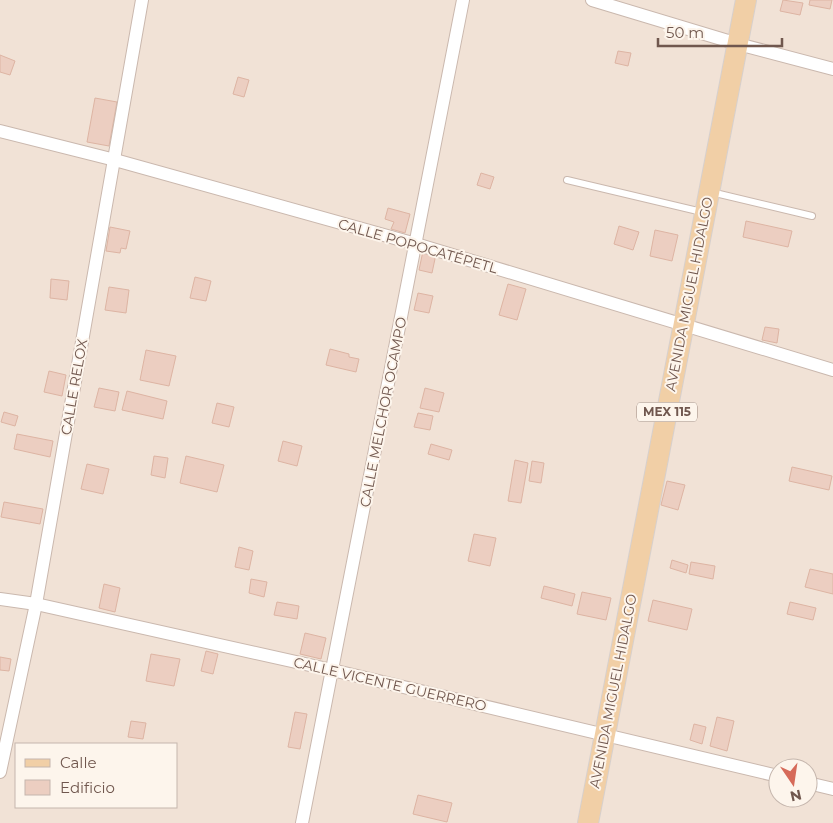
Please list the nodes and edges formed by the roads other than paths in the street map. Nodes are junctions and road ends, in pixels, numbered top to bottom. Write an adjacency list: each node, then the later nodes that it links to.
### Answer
1 (142, 0): 8 (street, CALLE RELOX)
2 (463, 0): 13 (street, CALLE MELCHOR OCAMPO)
3 (592, 0): 5 (street)
4 (746, 0): 5 (main road, AVENIDA MIGUEL HIDALGO / MEX 115)
5 (738, 44): 6 (street); 10 (main road, AVENIDA MIGUEL HIDALGO / MEX 115)
6 (833, 69)
7 (0, 132): 8 (street, CALLE POPOCATÉPETL)
8 (115, 160): 13 (street, CALLE POPOCATÉPETL); 17 (street, CALLE RELOX)
9 (567, 180): 11 (lane)
10 (709, 191): 11 (main road, AVENIDA MIGUEL HIDALGO / MEX 115); 12 (lane)
11 (705, 212): 14 (main road, AVENIDA MIGUEL HIDALGO / MEX 115)
12 (812, 216)
13 (416, 244): 14 (street, CALLE POPOCATÉPETL); 18 (street, CALLE MELCHOR OCAMPO)
14 (684, 325): 15 (street, CALLE POPOCATÉPETL); 19 (main road, AVENIDA MIGUEL HIDALGO / MEX 115)
15 (833, 370)
16 (0, 598): 17 (street, CALLE VICENTE GUERRERO)
17 (36, 604): 18 (street, CALLE VICENTE GUERRERO); 20 (street, CALLE RELOX)
18 (332, 670): 19 (street, CALLE VICENTE GUERRERO); 24 (street, CALLE MELCHOR OCAMPO)
19 (605, 734): 21 (street, CALLE VICENTE GUERRERO); 25 (main road, AVENIDA MIGUEL HIDALGO / MEX 115)
20 (0, 772)
21 (768, 774)
22 (818, 785): 23 (street)
23 (833, 789)
24 (302, 823)
25 (588, 823)

